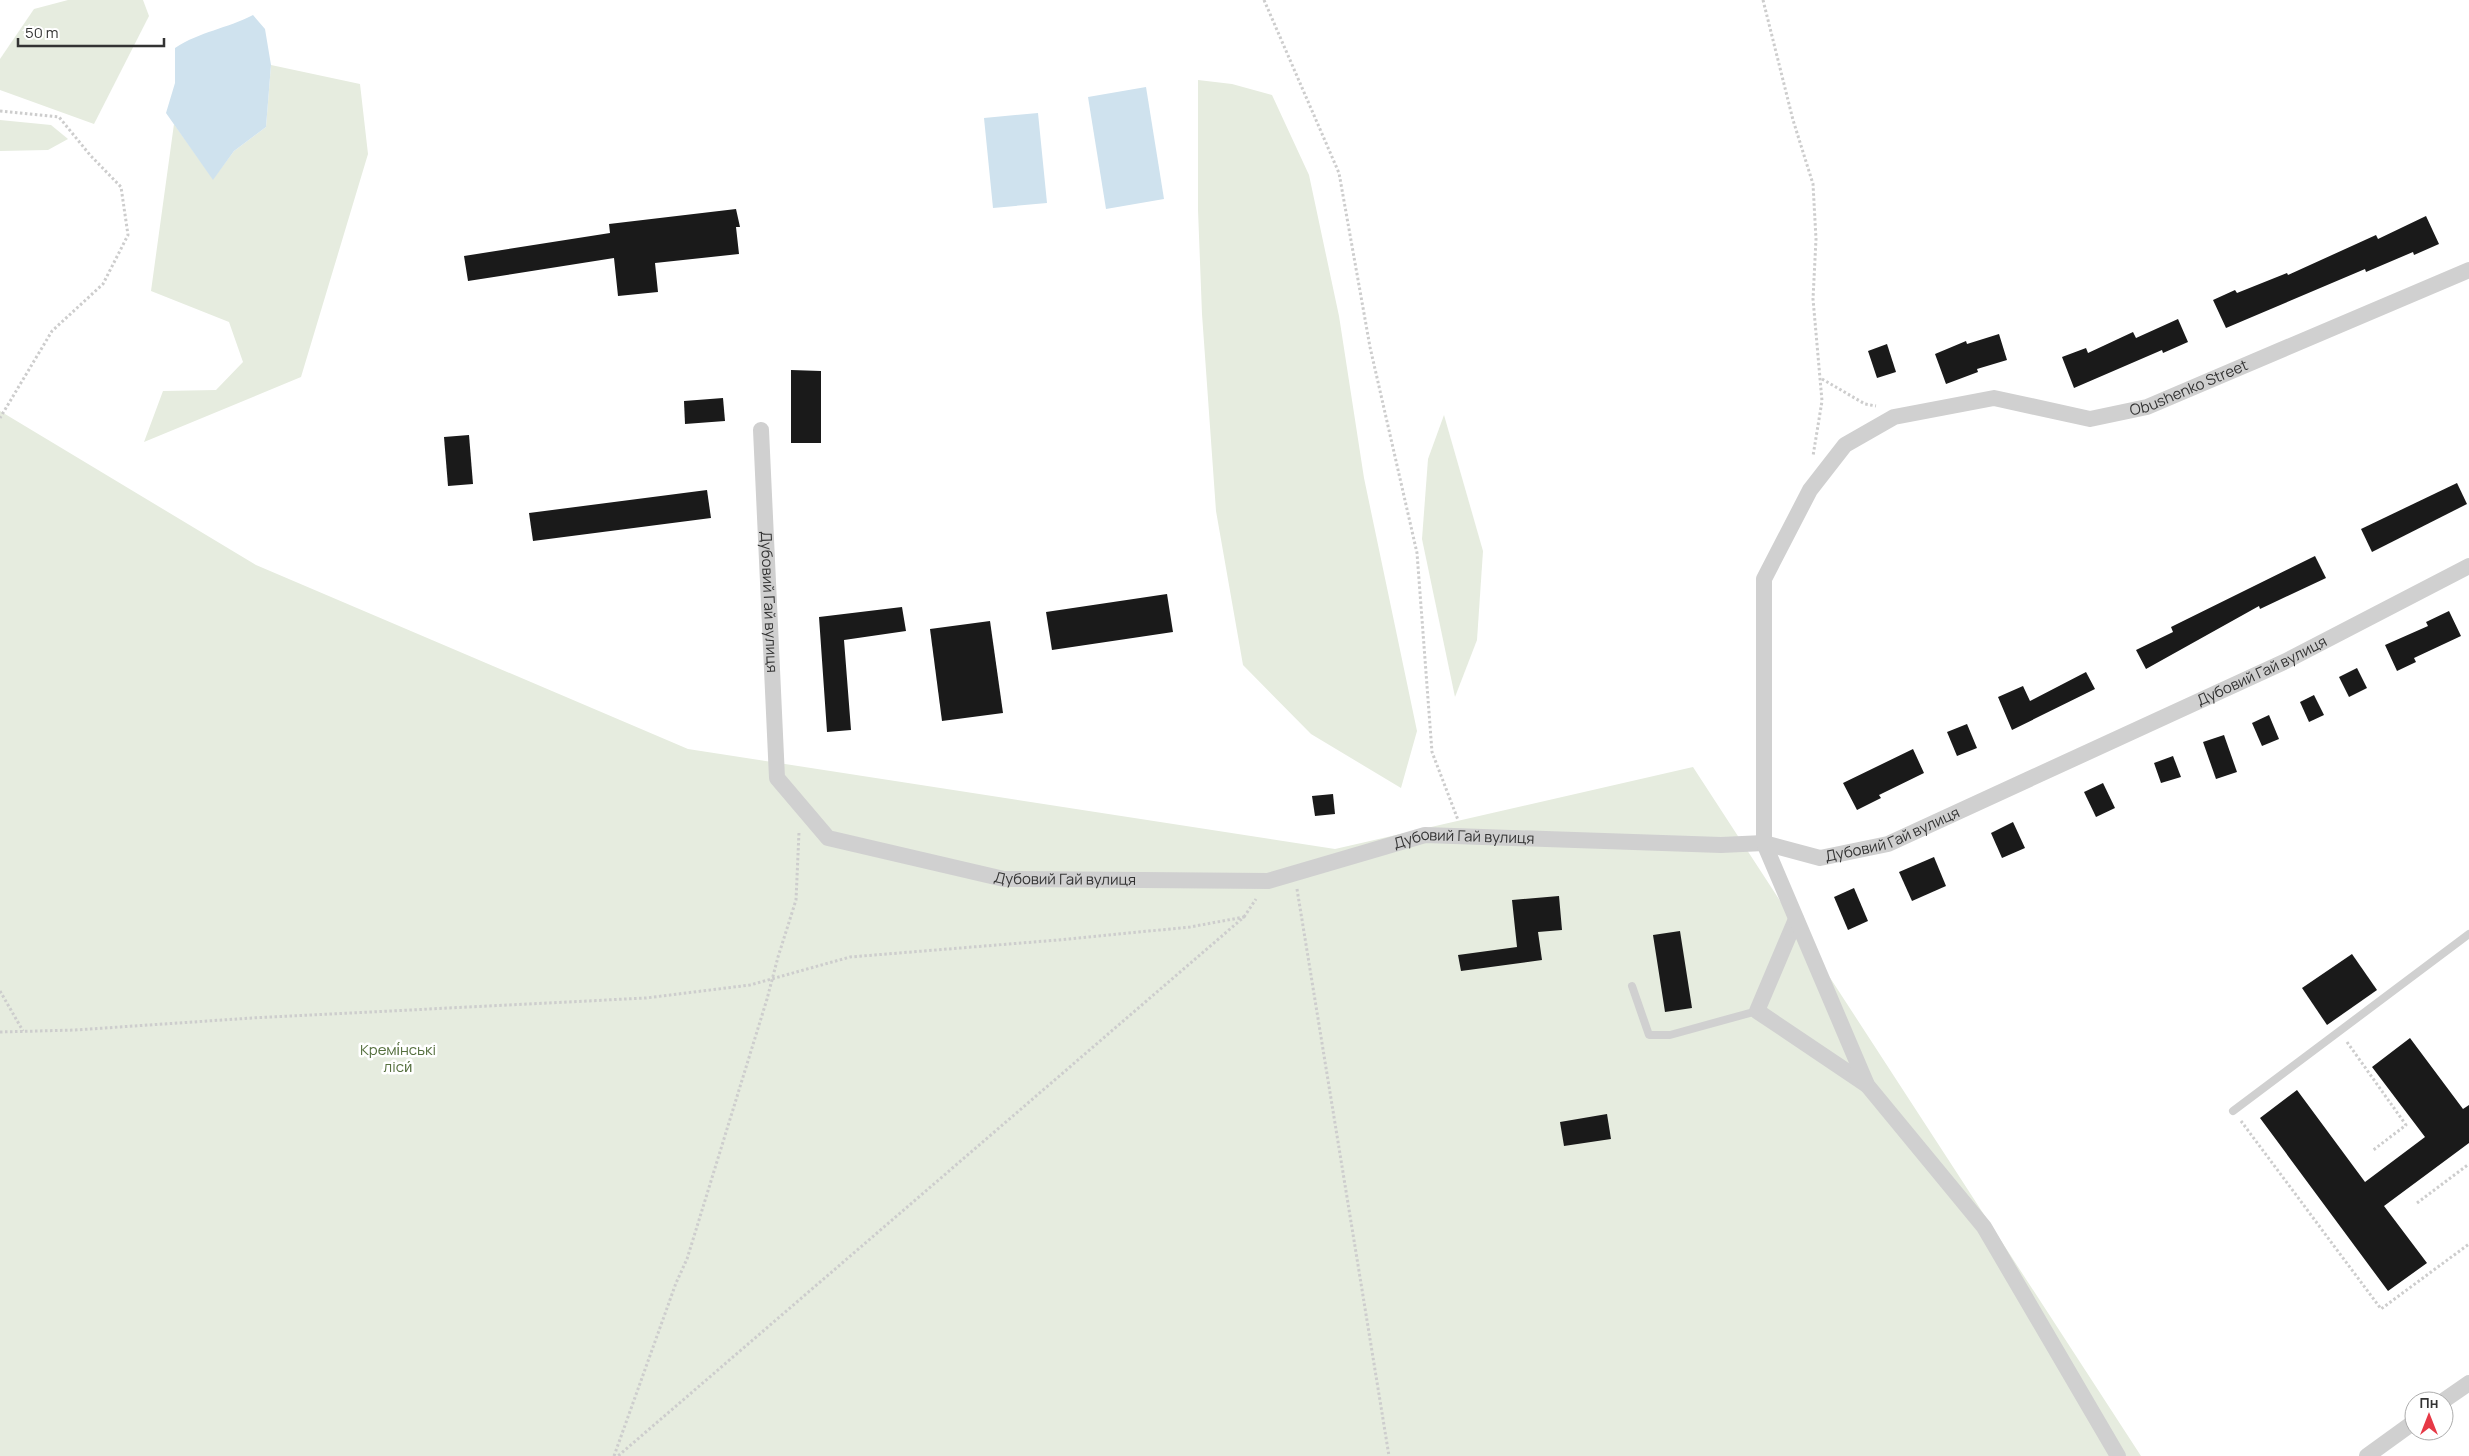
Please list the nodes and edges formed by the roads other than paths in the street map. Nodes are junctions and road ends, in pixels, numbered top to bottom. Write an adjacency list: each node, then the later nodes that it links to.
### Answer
1 (2469, 270): 4 (street, Obushenko Street)
2 (761, 430): 4 (street, Дубовий Гай вулиця)
3 (2469, 566): 4 (street, Дубовий Гай вулиця)
4 (1764, 843): 5 (street)
5 (1796, 919): 8 (street); 9 (street)
6 (2469, 934): 10 (lane)
7 (1632, 986): 8 (lane)
8 (1757, 1011): 9 (street)
9 (1867, 1085): 14 (street)
10 (2233, 1111)
11 (2469, 1382): 12 (street)
12 (2454, 1393)
13 (2404, 1429): 15 (street)
14 (2118, 1456)
15 (2367, 1456)

